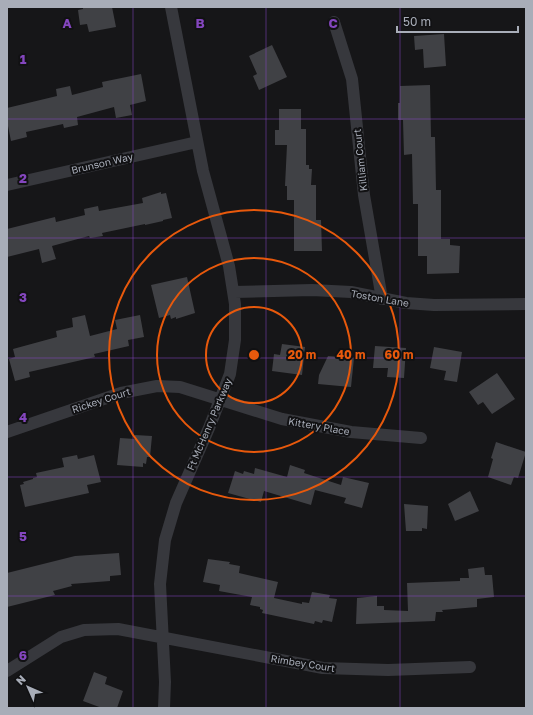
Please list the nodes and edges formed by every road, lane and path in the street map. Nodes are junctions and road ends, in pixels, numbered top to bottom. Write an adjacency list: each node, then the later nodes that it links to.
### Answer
1 (171, 7): 3 (street, Ft McHenry Parkway)
2 (334, 22): 6 (street, Killiam Court)
3 (197, 142): 4 (street, Brunson Way); 5 (street, Ft McHenry Parkway)
4 (7, 185)
5 (234, 292): 6 (street, Toston Lane); 8 (street, Ft McHenry Parkway)
6 (382, 299): 7 (street, Toston Lane)
7 (526, 304)
8 (221, 400): 9 (street, Rickey Court); 10 (street, Kittery Place); 11 (street, Ft McHenry Parkway)
9 (7, 432)
10 (421, 438)
11 (163, 636): 12 (street, Rimbey Court); 13 (street, Rimbey Court); 14 (street, Ft McHenry Parkway)
12 (470, 667)
13 (7, 671)
14 (164, 708)

